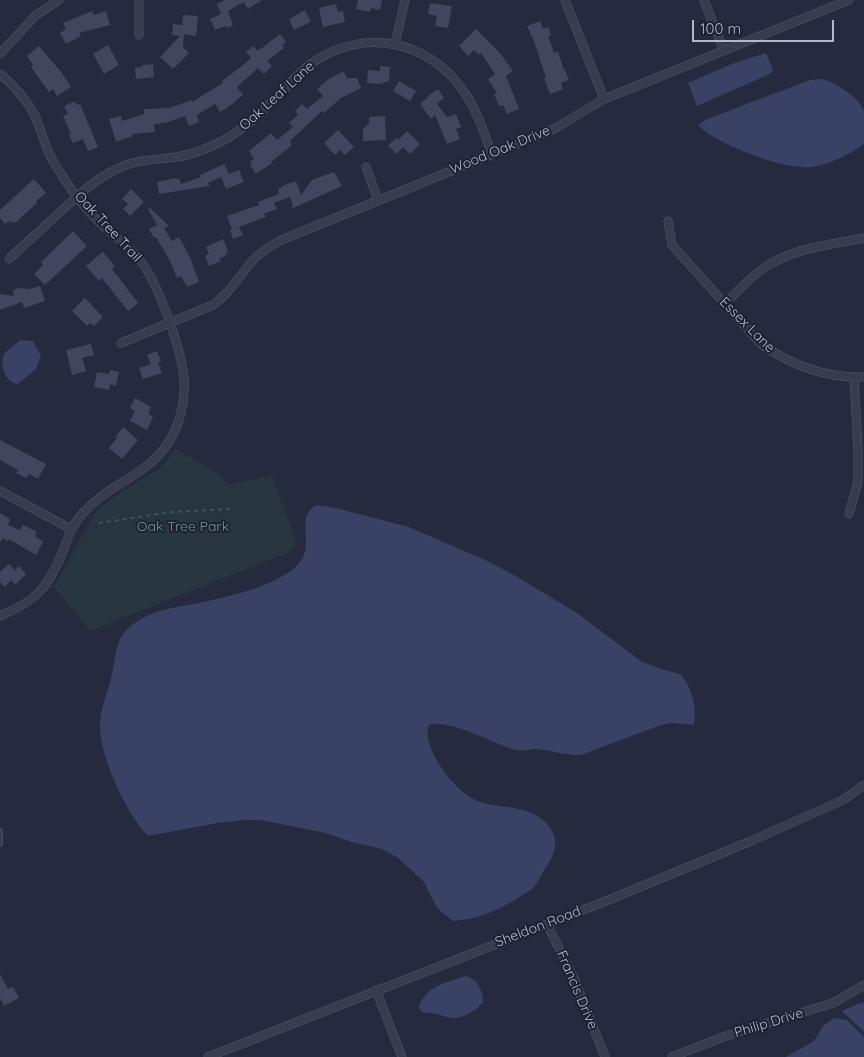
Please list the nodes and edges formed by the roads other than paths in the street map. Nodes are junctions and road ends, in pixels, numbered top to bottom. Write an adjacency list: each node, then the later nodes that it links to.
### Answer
1 (59, 0): 10 (street)
2 (139, 0): 7 (street)
3 (405, 0): 8 (street)
4 (565, 0): 12 (street)
5 (704, 0): 9 (street)
6 (849, 0): 9 (street, Wood Oak Drive)
7 (139, 35)
8 (395, 44): 13 (street, Oak Leaf Lane); 15 (street, Oak Leaf Lane)
9 (724, 51): 12 (street, Wood Oak Drive)
10 (0, 54)
11 (0, 74): 15 (street, Oak Tree Trail)
12 (604, 99): 13 (street, Wood Oak Drive)
13 (492, 154): 16 (street, Wood Oak Drive)
14 (366, 167): 16 (street)
15 (78, 196): 19 (street, Oak Leaf Lane); 21 (street, Oak Tree Trail)
16 (378, 200): 21 (street, Wood Oak Drive)
17 (668, 220): 20 (street, Essex Lane)
18 (864, 238): 20 (street)
19 (8, 259)
20 (724, 304): 23 (street, Essex Lane)
21 (169, 323): 22 (street, Wood Oak Drive); 27 (street, Oak Tree Trail)
22 (121, 343)
23 (854, 377): 24 (street, Essex Lane); 26 (street)
24 (864, 377)
25 (0, 491): 27 (street)
26 (849, 514)
27 (71, 529): 28 (street, Oak Tree Trail)
28 (0, 616)
29 (864, 786): 32 (street, Sheldon Road)
30 (0, 831): 31 (lane)
31 (0, 844)
32 (547, 924): 34 (street, Sheldon Road); 37 (street, Francis Drive)
33 (864, 985): 38 (street, Philip Drive)
34 (376, 990): 35 (street, Sheldon Road); 36 (street)
35 (208, 1057)
36 (402, 1057)
37 (605, 1057)
38 (672, 1057)

